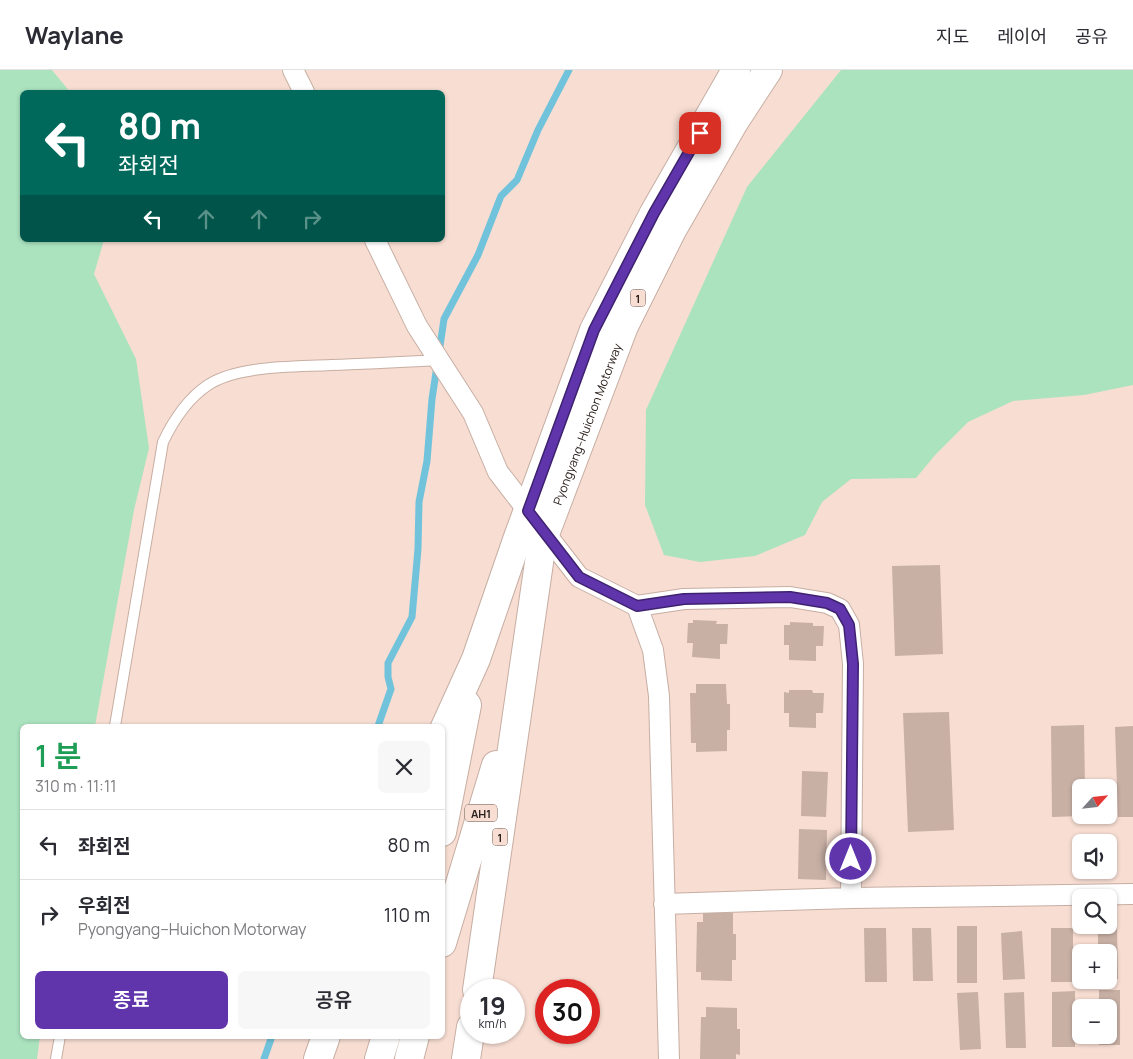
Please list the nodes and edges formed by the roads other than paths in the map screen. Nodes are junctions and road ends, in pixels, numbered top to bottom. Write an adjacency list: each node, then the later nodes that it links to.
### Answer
1 (293, 70): 4 (street)
2 (736, 70): 7 (highway, Pyongyang–Huichon Motorway / 1)
3 (768, 70): 8 (highway, Pyongyang–Huichon Motorway / 1)
4 (303, 90)
5 (375, 242): 6 (street)
6 (439, 360): 7 (street); 12 (lane)
7 (528, 511): 8 (street); 10 (highway, Pyongyang–Huichon Motorway / 1)
8 (545, 533): 9 (street); 11 (highway, Pyongyang–Huichon Motorway / 1)
9 (637, 606): 16 (street); 17 (street)
10 (476, 659): 13 (highway, Pyongyang–Huichon Motorway / 1); 14 (highway, AH1)
11 (521, 684): 18 (highway, AH1); 19 (highway, Pyongyang–Huichon Motorway / 1)
12 (115, 724)
13 (445, 727)
14 (445, 817)
15 (1133, 894): 16 (street)
16 (851, 898): 17 (street)
17 (664, 904): 30 (street)
18 (445, 933)
19 (479, 979)
20 (59, 1039): 25 (lane)
21 (325, 1039): 26 (highway)
22 (385, 1039): 27 (highway)
23 (414, 1039): 28 (highway)
24 (468, 1044): 29 (highway)
25 (56, 1059)
26 (318, 1059)
27 (379, 1059)
28 (408, 1059)
29 (466, 1059)
30 (669, 1059)

